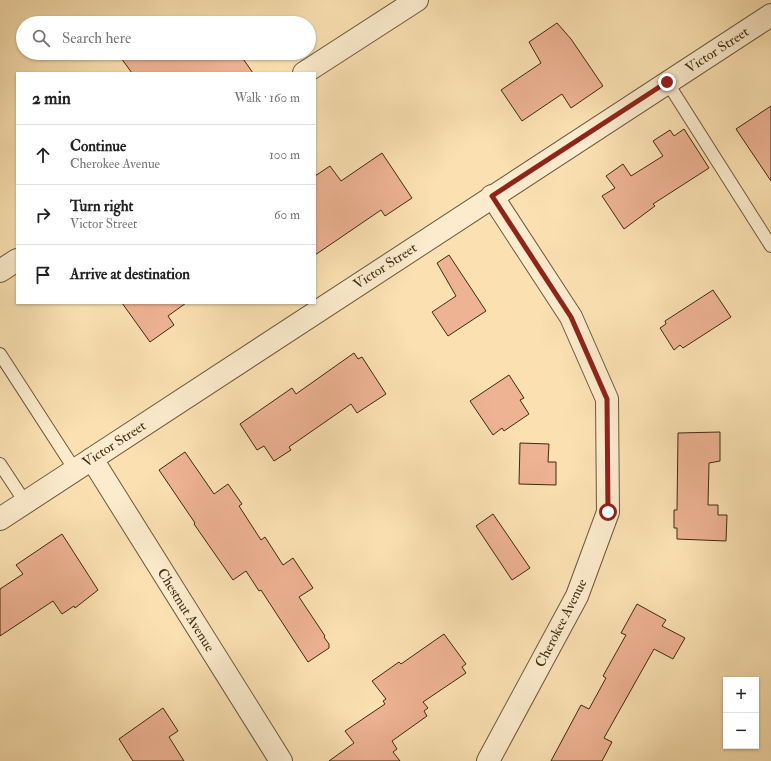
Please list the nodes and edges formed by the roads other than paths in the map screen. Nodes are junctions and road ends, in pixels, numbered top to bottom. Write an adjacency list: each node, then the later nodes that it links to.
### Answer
1 (416, 0): 3 (street)
2 (771, 15): 4 (street, Victor Street)
3 (306, 72)
4 (667, 82): 5 (street, Victor Street); 6 (lane)
5 (492, 196): 11 (street, Victor Street); 15 (street, Cherokee Avenue)
6 (771, 246)
7 (16, 261): 8 (street)
8 (0, 271)
9 (0, 354): 11 (lane)
10 (0, 464): 12 (lane)
11 (83, 464): 12 (street, Victor Street); 14 (street, Chestnut Avenue)
12 (25, 502): 13 (street, Victor Street)
13 (0, 519)
14 (281, 761)
15 (488, 761)

